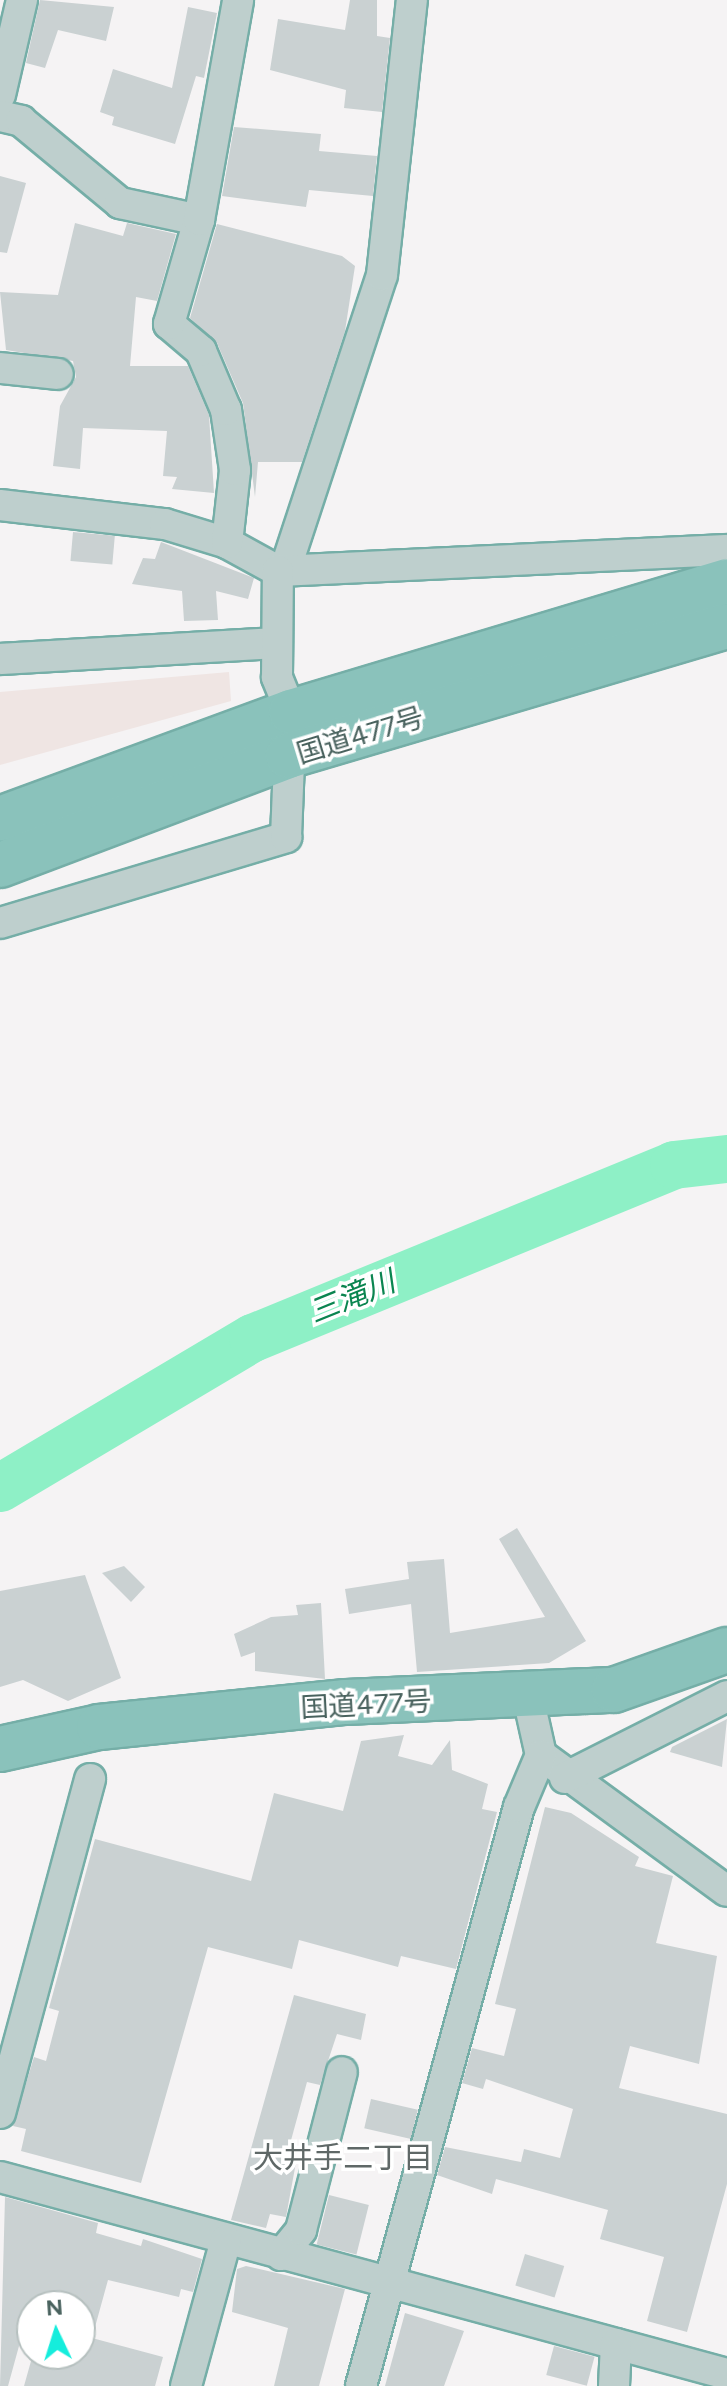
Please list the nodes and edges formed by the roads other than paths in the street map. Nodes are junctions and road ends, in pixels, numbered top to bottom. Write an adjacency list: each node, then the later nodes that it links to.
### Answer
1 (22, 0): 4 (street)
2 (238, 0): 6 (street)
3 (412, 0): 12 (street)
4 (0, 95)
5 (0, 116): 6 (street)
6 (199, 220): 10 (street)
7 (0, 368): 8 (street)
8 (58, 374)
9 (0, 505): 10 (street)
10 (227, 543): 12 (street)
11 (727, 550): 12 (street)
12 (282, 569): 15 (street)
13 (727, 581): 17 (highway, 国道477号)
14 (727, 626): 18 (highway, 国道477号)
15 (275, 643): 16 (street); 17 (street)
16 (0, 659)
17 (291, 712): 18 (street); 19 (highway, 国道477号)
18 (288, 756): 20 (highway, 国道477号); 21 (street)
19 (0, 819)
20 (0, 865)
21 (0, 923)
22 (727, 1650): 24 (highway, 国道477号)
23 (727, 1696): 27 (street)
24 (528, 1697): 25 (highway, 国道477号); 26 (street)
25 (0, 1749)
26 (541, 1755): 27 (street); 35 (street)
27 (565, 1778): 29 (street)
28 (90, 1779): 31 (street)
29 (727, 1891)
30 (342, 2072): 34 (street)
31 (0, 2113)
32 (0, 2177): 33 (street)
33 (226, 2240): 34 (street); 39 (street)
34 (281, 2255): 35 (street)
35 (389, 2284): 36 (street); 40 (street)
36 (616, 2344): 38 (street); 41 (street)
37 (727, 2374): 38 (street)
38 (697, 2376)
39 (186, 2386)
40 (361, 2386)
41 (614, 2386)

